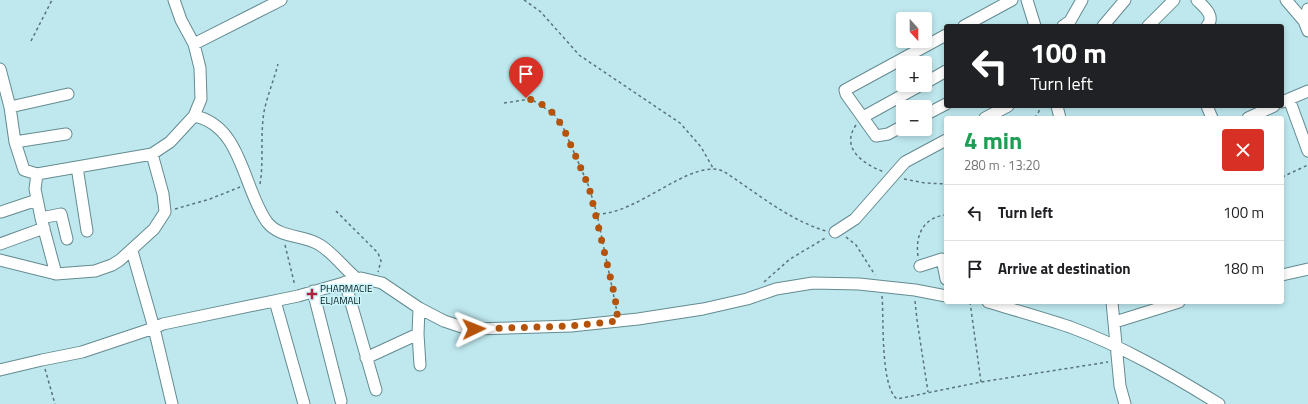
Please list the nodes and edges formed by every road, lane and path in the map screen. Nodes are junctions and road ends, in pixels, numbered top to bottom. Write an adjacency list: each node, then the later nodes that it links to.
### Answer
1 (52, 0): 21 (path)
2 (174, 0): 22 (street)
3 (281, 0): 22 (street)
4 (524, 0): 49 (path)
5 (1012, 0): 13 (street)
6 (1027, 0): 14 (street)
7 (1082, 0): 15 (street)
8 (1125, 0): 16 (street)
9 (1174, 0): 17 (street)
10 (1197, 0): 18 (street)
11 (1287, 0): 19 (street)
12 (1308, 9): 19 (street)
13 (968, 24)
14 (1032, 24)
15 (1066, 24)
16 (1106, 24)
17 (1150, 24)
18 (1208, 24)
19 (1306, 26)
20 (944, 36): 40 (street)
21 (31, 41)
22 (194, 44): 38 (street)
23 (278, 64): 56 (path)
24 (0, 69): 33 (street)
25 (944, 72): 26 (street)
26 (932, 79)
27 (1308, 91): 30 (street)
28 (908, 92): 40 (street)
29 (68, 94): 33 (street)
30 (1286, 101): 45 (street)
31 (504, 103): 86 (path)
32 (944, 105): 36 (street)
33 (10, 108): 44 (street)
34 (1004, 108): 39 (street)
35 (1268, 108): 37 (street)
36 (932, 111)
37 (1251, 114)
38 (194, 116): 46 (street); 53 (street)
39 (989, 116)
40 (863, 117): 41 (street); 51 (path)
41 (896, 130)
42 (66, 134): 44 (street)
43 (944, 141): 51 (street)
44 (15, 142): 50 (street)
45 (1308, 151)
46 (152, 154): 48 (street); 59 (street)
47 (1308, 165): 52 (path)
48 (77, 167): 50 (street); 61 (street)
49 (713, 168)
50 (37, 174): 55 (street)
51 (892, 175): 54 (path); 62 (street)
52 (1284, 176)
53 (249, 184): 56 (street); 59 (path)
54 (944, 184)
55 (37, 200): 58 (street); 60 (street)
56 (256, 200): 63 (street)
57 (336, 211): 74 (path)
58 (1, 212)
59 (165, 212): 66 (street)
60 (43, 223): 64 (street); 65 (street); 71 (street)
61 (87, 231)
62 (835, 232): 76 (path)
63 (282, 233): 73 (street); 78 (path)
64 (67, 239)
65 (0, 244)
66 (132, 252): 71 (street); 88 (street)
67 (944, 259): 69 (street)
68 (0, 260): 71 (street)
69 (920, 266)
70 (1308, 269): 72 (street)
71 (56, 274)
72 (1284, 275)
73 (356, 278): 74 (street); 75 (street)
74 (372, 279): 85 (street)
75 (345, 282): 77 (street); 91 (street)
76 (762, 284)
77 (313, 291): 78 (street); 97 (street)
78 (298, 296): 80 (street)
79 (944, 296): 86 (street)
80 (275, 301): 88 (street); 100 (street)
81 (970, 304): 95 (path)
82 (995, 304): 90 (street)
83 (1112, 304): 87 (street)
84 (1172, 304): 87 (street)
85 (419, 308): 86 (street); 89 (street)
86 (618, 321)
87 (1116, 322): 90 (street)
88 (154, 328): 92 (street); 99 (street)
89 (418, 334): 91 (street); 93 (street)
90 (1116, 347): 101 (street); 102 (street)
91 (366, 358): 96 (street)
92 (42, 360): 94 (street); 98 (path)
93 (420, 365)
94 (0, 370)
95 (981, 382)
96 (376, 390)
97 (342, 401)
98 (55, 404)
99 (172, 404)
100 (304, 404)
101 (1125, 404)
102 (1219, 404)

